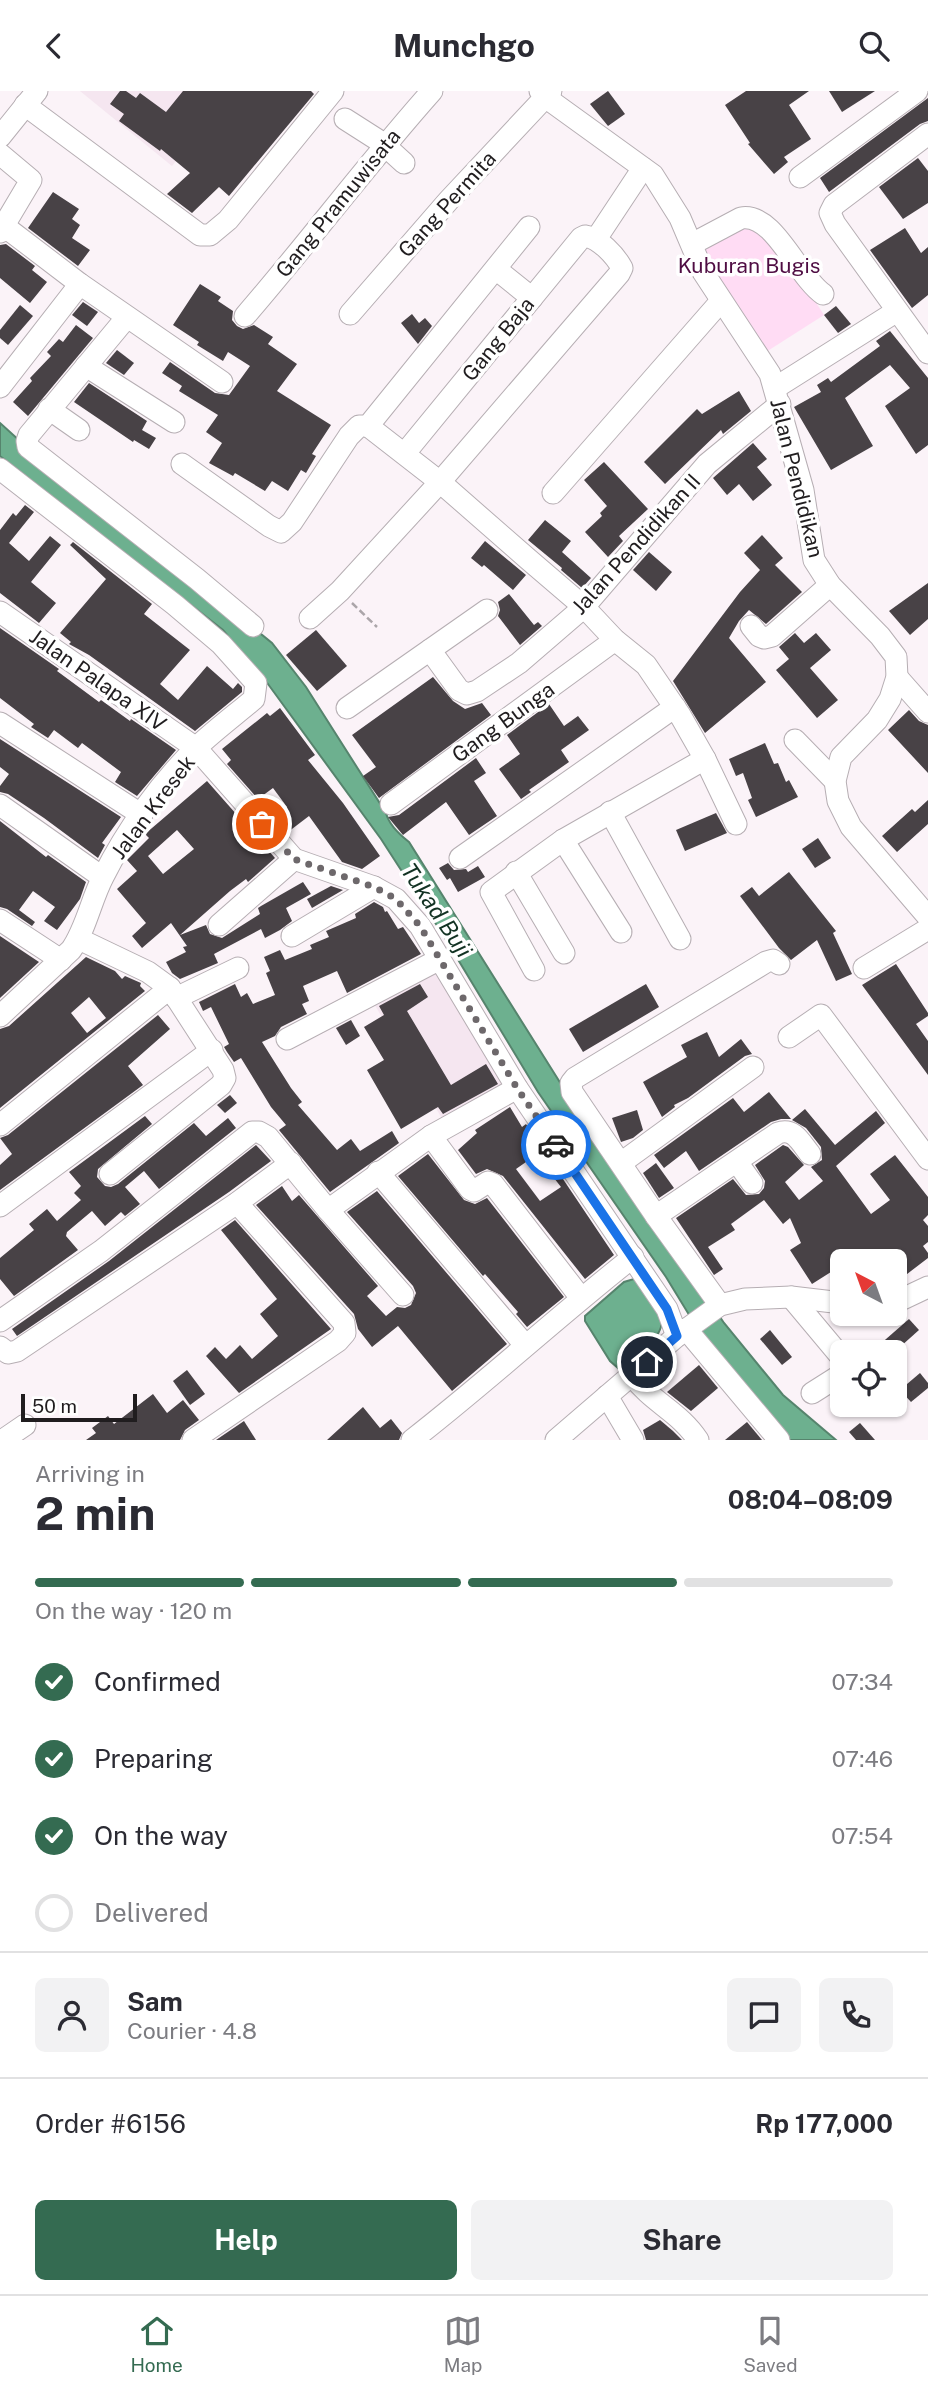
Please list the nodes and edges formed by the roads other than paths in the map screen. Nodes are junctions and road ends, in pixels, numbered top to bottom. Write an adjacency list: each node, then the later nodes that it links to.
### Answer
1 (333, 91): 5 (street)
2 (432, 91): 9 (street, Gang Pramuwisata)
3 (917, 91): 13 (street)
4 (546, 93): 12 (street, Jalan Pendidikan); 24 (street, Gang Permita)
5 (19, 105): 7 (street)
6 (345, 119): 9 (street)
7 (0, 137)
8 (925, 143): 23 (street)
9 (384, 145): 11 (street); 25 (street, Gang Pramuwisata)
10 (0, 154): 15 (street)
11 (404, 163)
12 (643, 168): 16 (street, Gang Baja); 17 (street, Jalan Pendidikan)
13 (800, 177)
14 (529, 227): 18 (street)
15 (2, 229): 19 (street)
16 (596, 239): 21 (street, Gang Baja); 39 (street)
17 (692, 244): 20 (street); 22 (street, Jalan Pendidikan)
18 (496, 269): 21 (street); 34 (street)
19 (79, 284): 26 (street); 30 (street)
20 (823, 294)
21 (532, 297): 36 (street, Gang Baja)
22 (721, 301): 31 (street, Jalan Pendidikan); 40 (street)
23 (897, 311): 27 (street); 31 (street, Jalan Pendidikan II)
24 (350, 314)
25 (245, 316)
26 (127, 317): 28 (street); 29 (street)
27 (928, 353)
28 (86, 366): 32 (street); 33 (street)
29 (222, 382)
30 (0, 387)
31 (777, 396): 41 (street, Jalan Pendidikan); 42 (street, Jalan Pendidikan II)
32 (49, 409): 35 (street); 46 (street)
33 (174, 422)
34 (368, 426): 36 (street); 37 (street)
35 (79, 430)
36 (405, 453): 39 (street)
37 (182, 464)
38 (0, 469): 56 (street)
39 (440, 482): 42 (street); 45 (street)
40 (553, 493)
41 (831, 585): 47 (street); 50 (street, Jalan Pendidikan)
42 (584, 607): 48 (street); 49 (street, Jalan Pendidikan II)
43 (487, 610): 49 (street)
44 (0, 612): 56 (street, Jalan Palapa XIV)
45 (310, 618)
46 (253, 626)
47 (751, 626)
48 (615, 640): 51 (street); 59 (street, Gang Bunga)
49 (430, 650): 52 (street)
50 (897, 677): 53 (street); 58 (street)
51 (675, 707): 57 (street); 65 (street)
52 (347, 708)
53 (928, 712)
54 (0, 723): 62 (street)
55 (796, 740): 58 (street)
56 (196, 748): 62 (street, Jalan Kresek); 66 (street, Jalan Kresek)
57 (705, 759): 61 (street); 63 (street)
58 (835, 781): 70 (street)
59 (391, 804)
60 (0, 805): 68 (street)
61 (610, 812): 64 (street); 77 (street)
62 (142, 815): 68 (street, Jalan Kresek)
63 (736, 824)
64 (563, 840): 67 (street); 74 (street)
65 (460, 858)
66 (294, 859): 69 (street, Jalan Kresek); 72 (street)
67 (516, 872): 78 (street); 84 (street)
68 (103, 877): 76 (street, Jalan Kresek)
69 (374, 887): 75 (street); 79 (street, Jalan Kresek)
70 (928, 917)
71 (0, 920): 80 (street)
72 (219, 925)
73 (928, 929): 83 (street)
74 (621, 932)
75 (292, 936)
76 (79, 939): 80 (street, Jalan Kresek); 85 (street)
77 (680, 939)
78 (564, 953)
79 (440, 959): 88 (street); 91 (street, Jalan Kresek)
80 (61, 960): 86 (street, Jalan Kresek)
81 (779, 964): 98 (street)
82 (238, 968): 85 (street)
83 (864, 968)
84 (534, 970)
85 (173, 993): 89 (street); 92 (street)
86 (4, 1005)
87 (789, 1037): 95 (street)
88 (287, 1039)
89 (212, 1050): 100 (street); 103 (street)
90 (753, 1067): 98 (street)
91 (517, 1088): 93 (street); 106 (street, Jalan Kresek)
92 (0, 1125)
93 (431, 1136): 99 (street); 111 (street)
94 (810, 1154): 96 (street)
95 (928, 1159)
96 (737, 1162): 101 (street); 105 (street)
97 (291, 1163): 102 (street); 104 (street); 114 (street)
98 (621, 1163): 105 (street)
99 (378, 1172): 104 (street); 117 (street)
100 (110, 1174)
101 (752, 1183)
102 (237, 1203): 118 (street); 125 (street)
103 (0, 1206)
104 (328, 1210): 108 (street)
105 (656, 1216): 113 (street)
106 (633, 1257): 111 (street); 115 (street, Jalan Kresek)
107 (928, 1287): 110 (street)
108 (403, 1295)
109 (791, 1297): 112 (street); 113 (street); 116 (street)
110 (907, 1297)
111 (581, 1298): 117 (street)
112 (830, 1302)
113 (719, 1306): 115 (street)
114 (0, 1321)
115 (685, 1330): 119 (street); 130 (street, Jalan Kresek)
116 (830, 1344)
117 (525, 1345): 126 (street)
118 (0, 1347)
119 (632, 1375): 122 (street); 129 (street)
120 (830, 1382): 121 (street)
121 (812, 1393)
122 (607, 1396): 127 (street); 128 (street)
123 (25, 1425): 124 (street)
124 (3, 1440)
125 (194, 1440)
126 (412, 1440)
127 (555, 1440)
128 (633, 1440)
129 (698, 1440)
130 (779, 1440)

